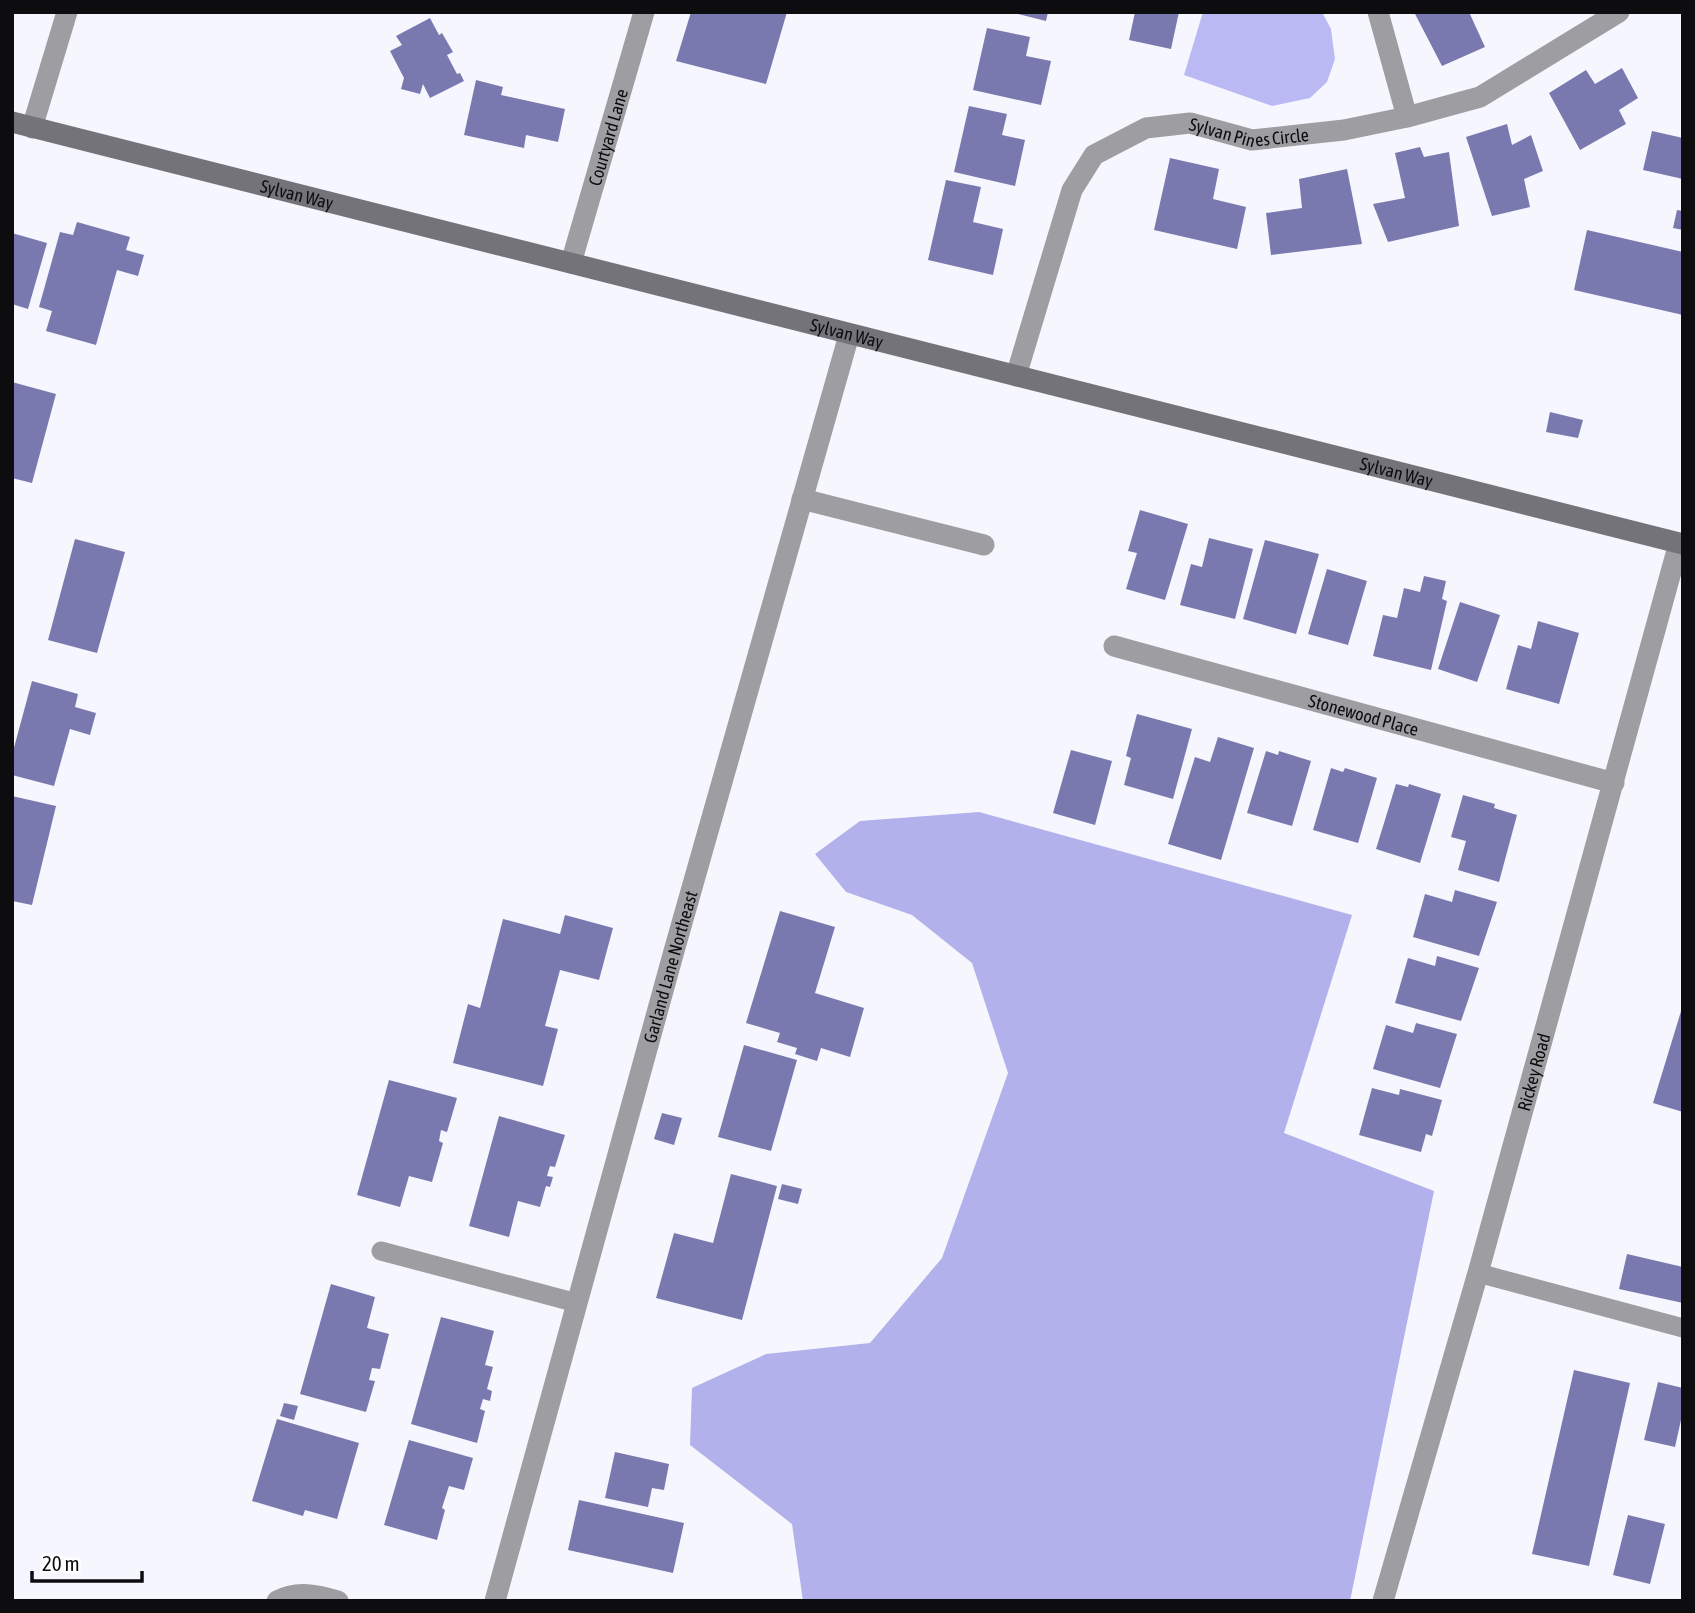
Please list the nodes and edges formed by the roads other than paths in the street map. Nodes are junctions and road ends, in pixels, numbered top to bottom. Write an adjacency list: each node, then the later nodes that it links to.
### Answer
1 (66, 12): 6 (street)
2 (644, 12): 7 (street, Courtyard Lane)
3 (1378, 12): 5 (street)
4 (1619, 12): 5 (street, Sylvan Pines Circle)
5 (1407, 117): 9 (street, Sylvan Pines Circle)
6 (22, 125): 7 (main road, Sylvan Way)
7 (571, 263): 8 (main road, Sylvan Way)
8 (849, 335): 9 (main road, Sylvan Way); 10 (street, Garland Lane Northeast)
9 (1016, 376): 11 (main road, Sylvan Way)
10 (802, 499): 12 (street); 17 (street, Garland Lane Northeast)
11 (1681, 543): 14 (street, Rickey Road)
12 (984, 545)
13 (1114, 646): 14 (street, Stonewood Place)
14 (1614, 783): 16 (street, Rickey Road)
15 (381, 1251): 17 (lane)
16 (1478, 1273): 18 (lane); 22 (street, Rickey Road)
17 (577, 1303): 21 (street, Garland Lane Northeast)
18 (1683, 1328)
19 (277, 1601): 20 (street)
20 (338, 1601)
21 (495, 1601)
22 (1383, 1601)

